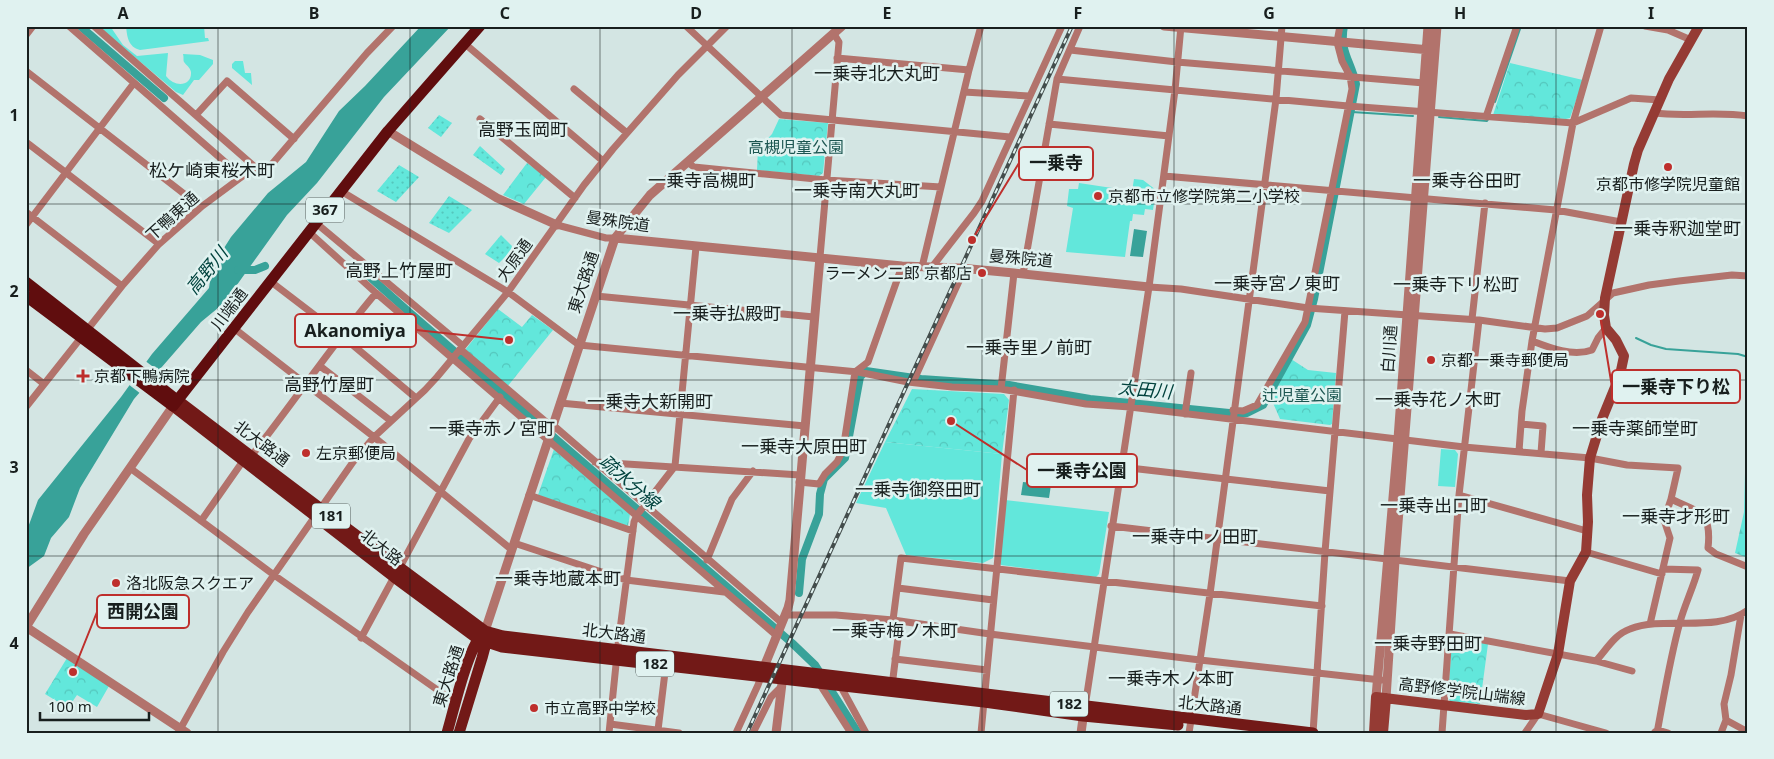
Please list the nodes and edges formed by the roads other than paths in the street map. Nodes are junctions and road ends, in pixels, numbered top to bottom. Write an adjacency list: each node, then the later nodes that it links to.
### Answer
1 (33, 26): 23 (street)
2 (69, 26): 38 (street)
3 (94, 26): 50 (street)
4 (393, 26): 63 (street, 下鴨東通)
5 (480, 26): 27 (highway, 川端通 / 367)
6 (686, 26): 28 (street)
7 (727, 26): 28 (street, 大原通)
8 (842, 26): 22 (street, 東大路通)
9 (981, 26): 33 (street)
10 (1062, 26): 43 (street)
11 (1080, 26): 29 (street)
12 (1164, 26): 21 (street)
13 (1282, 26): 24 (street)
14 (1340, 26): 26 (street)
15 (1428, 26): 30 (street, 白川通)
16 (1437, 26): 30 (street, 白川通)
17 (1517, 26): 52 (street)
18 (1601, 26): 55 (street)
19 (1645, 26): 25 (street)
20 (1699, 26): 25 (main road)
21 (1181, 27): 24 (street); 32 (street)
22 (834, 34): 31 (street); 44 (street, 東大路通)
23 (26, 35)
24 (1282, 37): 26 (street); 34 (street)
25 (1691, 40): 46 (main road)
26 (1341, 42): 30 (street); 36 (street)
27 (464, 43): 58 (highway, 川端通 / 367); 65 (street)
28 (708, 45): 44 (street); 60 (street, 大原通)
29 (1070, 50): 32 (street); 37 (street)
30 (1431, 50): 39 (street, 白川通); 48 (street, 白川通)
31 (837, 58): 33 (street); 54 (street)
32 (1177, 62): 34 (street); 41 (street)
33 (969, 70): 42 (street)
34 (1278, 70): 36 (street); 45 (street)
35 (26, 71): 57 (street)
36 (1353, 76): 39 (street); 47 (street)
37 (1057, 79): 41 (street); 56 (street)
38 (134, 83): 57 (street); 69 (street)
39 (1424, 83): 48 (street, 白川通)
40 (574, 89): 60 (street)
41 (1175, 90): 45 (street); 61 (street)
42 (964, 92): 43 (street); 59 (street)
43 (1029, 96): 62 (street)
44 (761, 97): 54 (street); 66 (street, 東大路通)
45 (1276, 98): 47 (street); 72 (street)
46 (1660, 100): 49 (main road); 55 (street)
47 (1351, 106): 48 (street); 74 (street)
48 (1426, 112): 52 (street); 77 (street, 白川通)
49 (1654, 113): 51 (street); 83 (main road)
50 (196, 115): 63 (street); 67 (street)
51 (1748, 116)
52 (1489, 117): 55 (street)
53 (480, 119): 76 (street)
54 (832, 120): 59 (street); 71 (street)
55 (1573, 123): 80 (street)
56 (1049, 124): 61 (street); 94 (street)
57 (100, 127): 68 (street); 79 (street)
58 (388, 131): 75 (highway, 川端通 / 367); 85 (street, 曼殊院道)
59 (954, 131): 62 (street); 73 (street)
60 (627, 133): 65 (street, 大原通)
61 (1169, 136): 70 (street)
62 (1010, 137): 92 (street)
63 (294, 139): 67 (street, 下鴨東通)
64 (26, 142): 68 (street)
65 (603, 161): 76 (street, 大原通)
66 (687, 162): 71 (street); 87 (street, 東大路通)
67 (255, 167): 69 (street, 下鴨東通)
68 (66, 172): 82 (street); 88 (street)
69 (241, 176): 79 (street, 下鴨東通)
70 (1164, 176): 72 (street); 99 (street)
71 (826, 180): 73 (street); 90 (street)
72 (1264, 184): 74 (street); 105 (street)
73 (941, 187): 92 (street)
74 (1334, 190): 77 (street); 107 (street)
75 (341, 191): 86 (highway, 川端通 / 367); 100 (street)
76 (575, 198): 85 (street, 大原通)
77 (1420, 198): 78 (street); 109 (street, 白川通)
78 (1485, 203): 80 (street); 111 (street)
79 (201, 207): 88 (street, 下鴨東通)
80 (1556, 210): 83 (street); 112 (street)
81 (26, 212): 82 (street)
82 (33, 216): 84 (street); 98 (street)
83 (1621, 222): 104 (main road)
84 (26, 225)
85 (557, 225): 87 (street, 曼殊院道); 100 (street, 大原通)
86 (313, 227): 96 (highway, 川端通 / 367); 101 (street); 119 (street)
87 (615, 238): 89 (street, 曼殊院道); 103 (street, 東大路通)
88 (159, 244): 98 (street, 下鴨東通)
89 (696, 247): 90 (street, 曼殊院道); 106 (street)
90 (820, 257): 91 (street, 曼殊院道); 110 (street)
91 (902, 266): 92 (street, 曼殊院道); 124 (street)
92 (927, 267): 93 (street, 曼殊院道)
93 (965, 268): 94 (street, 曼殊院道); 126 (street)
94 (1019, 273): 99 (street, 曼殊院道); 129 (street)
95 (1748, 276): 104 (street)
96 (270, 281): 114 (highway, 川端通 / 367); 116 (street)
97 (26, 282): 115 (highway, 北大路通)
98 (122, 286): 115 (street, 下鴨東通)
99 (1149, 287): 105 (street, 曼殊院道); 135 (street)
100 (508, 292): 118 (street); 119 (street, 大原通)
101 (376, 293): 116 (street); 119 (street)
102 (26, 296): 115 (highway, 北大路通)
103 (596, 296): 106 (street); 118 (street, 東大路通)
104 (1606, 298): 112 (street, 曼殊院道); 113 (main road)
105 (1249, 300): 107 (street, 曼殊院道); 139 (street)
106 (691, 305): 110 (street); 120 (street)
107 (1311, 308): 108 (street, 曼殊院道); 139 (street)
108 (1345, 311): 109 (street, 曼殊院道); 144 (street)
109 (1410, 315): 111 (street, 曼殊院道); 146 (street, 白川通)
110 (814, 317): 122 (street)
111 (1476, 320): 112 (street, 曼殊院道); 147 (street)
112 (1534, 328): 117 (street)
113 (1606, 328): 117 (street); 151 (main road, 高野修学院山端線)
114 (235, 329): 128 (street); 133 (highway, 川端通 / 367)
115 (84, 334): 127 (street, 下鴨東通); 133 (highway, 北大路通)
116 (342, 336): 121 (street); 132 (street)
117 (1532, 341): 141 (street)
118 (580, 345): 120 (street); 134 (street, 東大路通)
119 (458, 351): 131 (street); 132 (street, 大原通); 143 (street)
120 (687, 356): 122 (street); 138 (street)
121 (320, 366): 128 (street); 140 (street)
122 (810, 368): 124 (street); 142 (street)
123 (26, 370): 127 (street)
124 (860, 373): 126 (street); 157 (street)
125 (1191, 373): 137 (street)
126 (915, 379): 129 (street)
127 (44, 384): 136 (street, 下鴨東通)
128 (307, 384): 145 (street); 150 (street)
129 (1001, 386): 130 (street)
130 (1014, 390): 135 (street); 178 (street)
131 (500, 397): 143 (street); 160 (street)
132 (416, 398): 140 (street, 大原通)
133 (172, 401): 150 (main road, 北大路通 / 181); 154 (street, 川端通)
134 (560, 403): 138 (street); 143 (street, 東大路通)
135 (1131, 403): 137 (street); 155 (street)
136 (26, 407)
137 (1186, 410): 139 (street)
138 (681, 414): 142 (street); 153 (street)
139 (1233, 414): 144 (street); 158 (street)
140 (391, 421): 145 (street, 大原通)
141 (1521, 424): 148 (street); 149 (street)
142 (805, 426): 157 (street)
143 (551, 431): 152 (street); 162 (street, 東大路通); 166 (street)
144 (1336, 431): 146 (street); 159 (street)
145 (374, 437): 160 (street); 165 (street, 大原通)
146 (1402, 439): 147 (street); 176 (street, 白川通)
147 (1464, 447): 148 (street); 161 (street)
148 (1519, 451): 149 (street)
149 (1541, 453): 151 (street)
150 (247, 458): 165 (main road, 北大路通 / 181); 167 (street)
151 (1590, 458): 163 (street); 170 (main road, 高野修学院山端線)
152 (594, 462): 153 (street); 164 (street)
153 (675, 466): 156 (street); 164 (street)
154 (130, 468): 167 (street); 196 (street, 川端通)
155 (1121, 468): 158 (street); 168 (street)
156 (753, 471): 157 (street); 175 (street)
157 (800, 478): 197 (street)
158 (1225, 479): 159 (street); 171 (street)
159 (1330, 491): 173 (street)
160 (442, 492): 172 (street); 180 (street)
161 (1459, 495): 170 (street); 179 (street)
162 (529, 496): 169 (street); 172 (street, 東大路通)
163 (1671, 499): 177 (street); 181 (street)
164 (645, 506): 166 (street); 175 (street)
165 (319, 513): 180 (main road, 北大路通 / 181); 182 (street, 大原通)
166 (637, 515): 169 (street); 187 (street)
167 (202, 521): 182 (street)
168 (1112, 526): 171 (street); 185 (street)
169 (633, 531): 183 (street)
170 (1587, 531): 174 (main road, 高野修学院山端線)
171 (1216, 539): 173 (street); 188 (street)
172 (513, 547): 183 (street); 201 (street, 東大路通)
173 (1325, 552): 176 (street); 190 (street)
174 (1586, 552): 181 (street); 184 (main road, 高野修学院山端線)
175 (707, 560): 197 (street)
176 (1391, 560): 179 (street); 215 (street, 白川通)
177 (1748, 566)
178 (996, 568): 185 (street); 186 (street); 189 (street)
179 (1454, 568): 184 (street); 199 (street)
180 (397, 572): 200 (street); 201 (main road, 北大路通 / 181)
181 (1663, 572): 194 (street); 195 (street)
182 (274, 575): 200 (street); 228 (street, 大原通)
183 (626, 580): 187 (street); 204 (street)
184 (1570, 581): 203 (main road, 高野修学院山端線)
185 (1103, 582): 188 (street); 202 (street)
186 (898, 588): 189 (street); 193 (street)
187 (724, 592): 197 (street)
188 (1210, 594): 190 (street); 206 (street)
189 (993, 600): 198 (street)
190 (1322, 606): 212 (street)
191 (1748, 610): 192 (street)
192 (1741, 615): 195 (street); 223 (street)
193 (897, 621): 197 (street); 198 (street); 205 (street)
194 (1650, 624): 195 (street); 208 (street)
195 (1680, 624): 229 (street)
196 (26, 627): 228 (street)
197 (780, 627): 211 (street)
198 (990, 634): 202 (street); 209 (street)
199 (1450, 634): 203 (street); 220 (street)
200 (362, 638): 219 (street)
201 (483, 638): 204 (main road, 北大路通 / 182); 219 (main road, 東大路通); 232 (main road, 東大路通)
202 (1094, 646): 206 (street); 221 (street)
203 (1558, 654): 208 (street); 222 (main road, 高野修学院山端線)
204 (617, 655): 207 (main road, 北大路通 / 182); 224 (street)
205 (895, 659): 209 (street); 216 (street)
206 (1200, 660): 212 (street); 225 (street)
207 (667, 661): 211 (main road, 北大路通 / 182); 226 (street)
208 (1596, 661): 210 (street)
209 (987, 670): 217 (street)
210 (1632, 671)
211 (762, 672): 213 (main road, 北大路通 / 182); 235 (street)
212 (1317, 673): 215 (street); 243 (street)
213 (782, 679): 214 (main road, 北大路通 / 182); 236 (street); 237 (street)
214 (826, 679): 216 (main road, 北大路通 / 182); 238 (street); 239 (street)
215 (1382, 680): 218 (street, 白川通)
216 (891, 687): 217 (main road, 北大路通 / 182)
217 (984, 697): 221 (main road, 北大路通 / 182); 240 (street)
218 (1381, 697): 220 (main road, 高野修学院山端線); 244 (main road, 白川通); 245 (main road, 白川通)
219 (456, 703): 231 (main road, 東大路通)
220 (1444, 705): 222 (main road, 高野修学院山端線); 246 (street)
221 (1084, 711): 225 (main road, 北大路通 / 182); 241 (street)
222 (1538, 714): 227 (street); 247 (street)
223 (1726, 720): 230 (street); 250 (street)
224 (610, 724): 226 (street); 233 (street)
225 (1190, 726): 242 (main road, 北大路通 / 182); 243 (main road, 北大路通 / 182)
226 (658, 730): 234 (street)
227 (1583, 730): 248 (street)
228 (182, 731)
229 (1656, 732): 249 (street)
230 (1748, 732)
231 (447, 733)
232 (459, 733)
233 (609, 733)
234 (680, 733)
235 (736, 733)
236 (753, 733)
237 (776, 733)
238 (851, 733)
239 (866, 733)
240 (981, 733)
241 (1080, 733)
242 (1242, 733)
243 (1313, 733)
244 (1374, 733)
245 (1383, 733)
246 (1442, 733)
247 (1525, 733)
248 (1606, 733)
249 (1668, 733)
250 (1721, 733)

